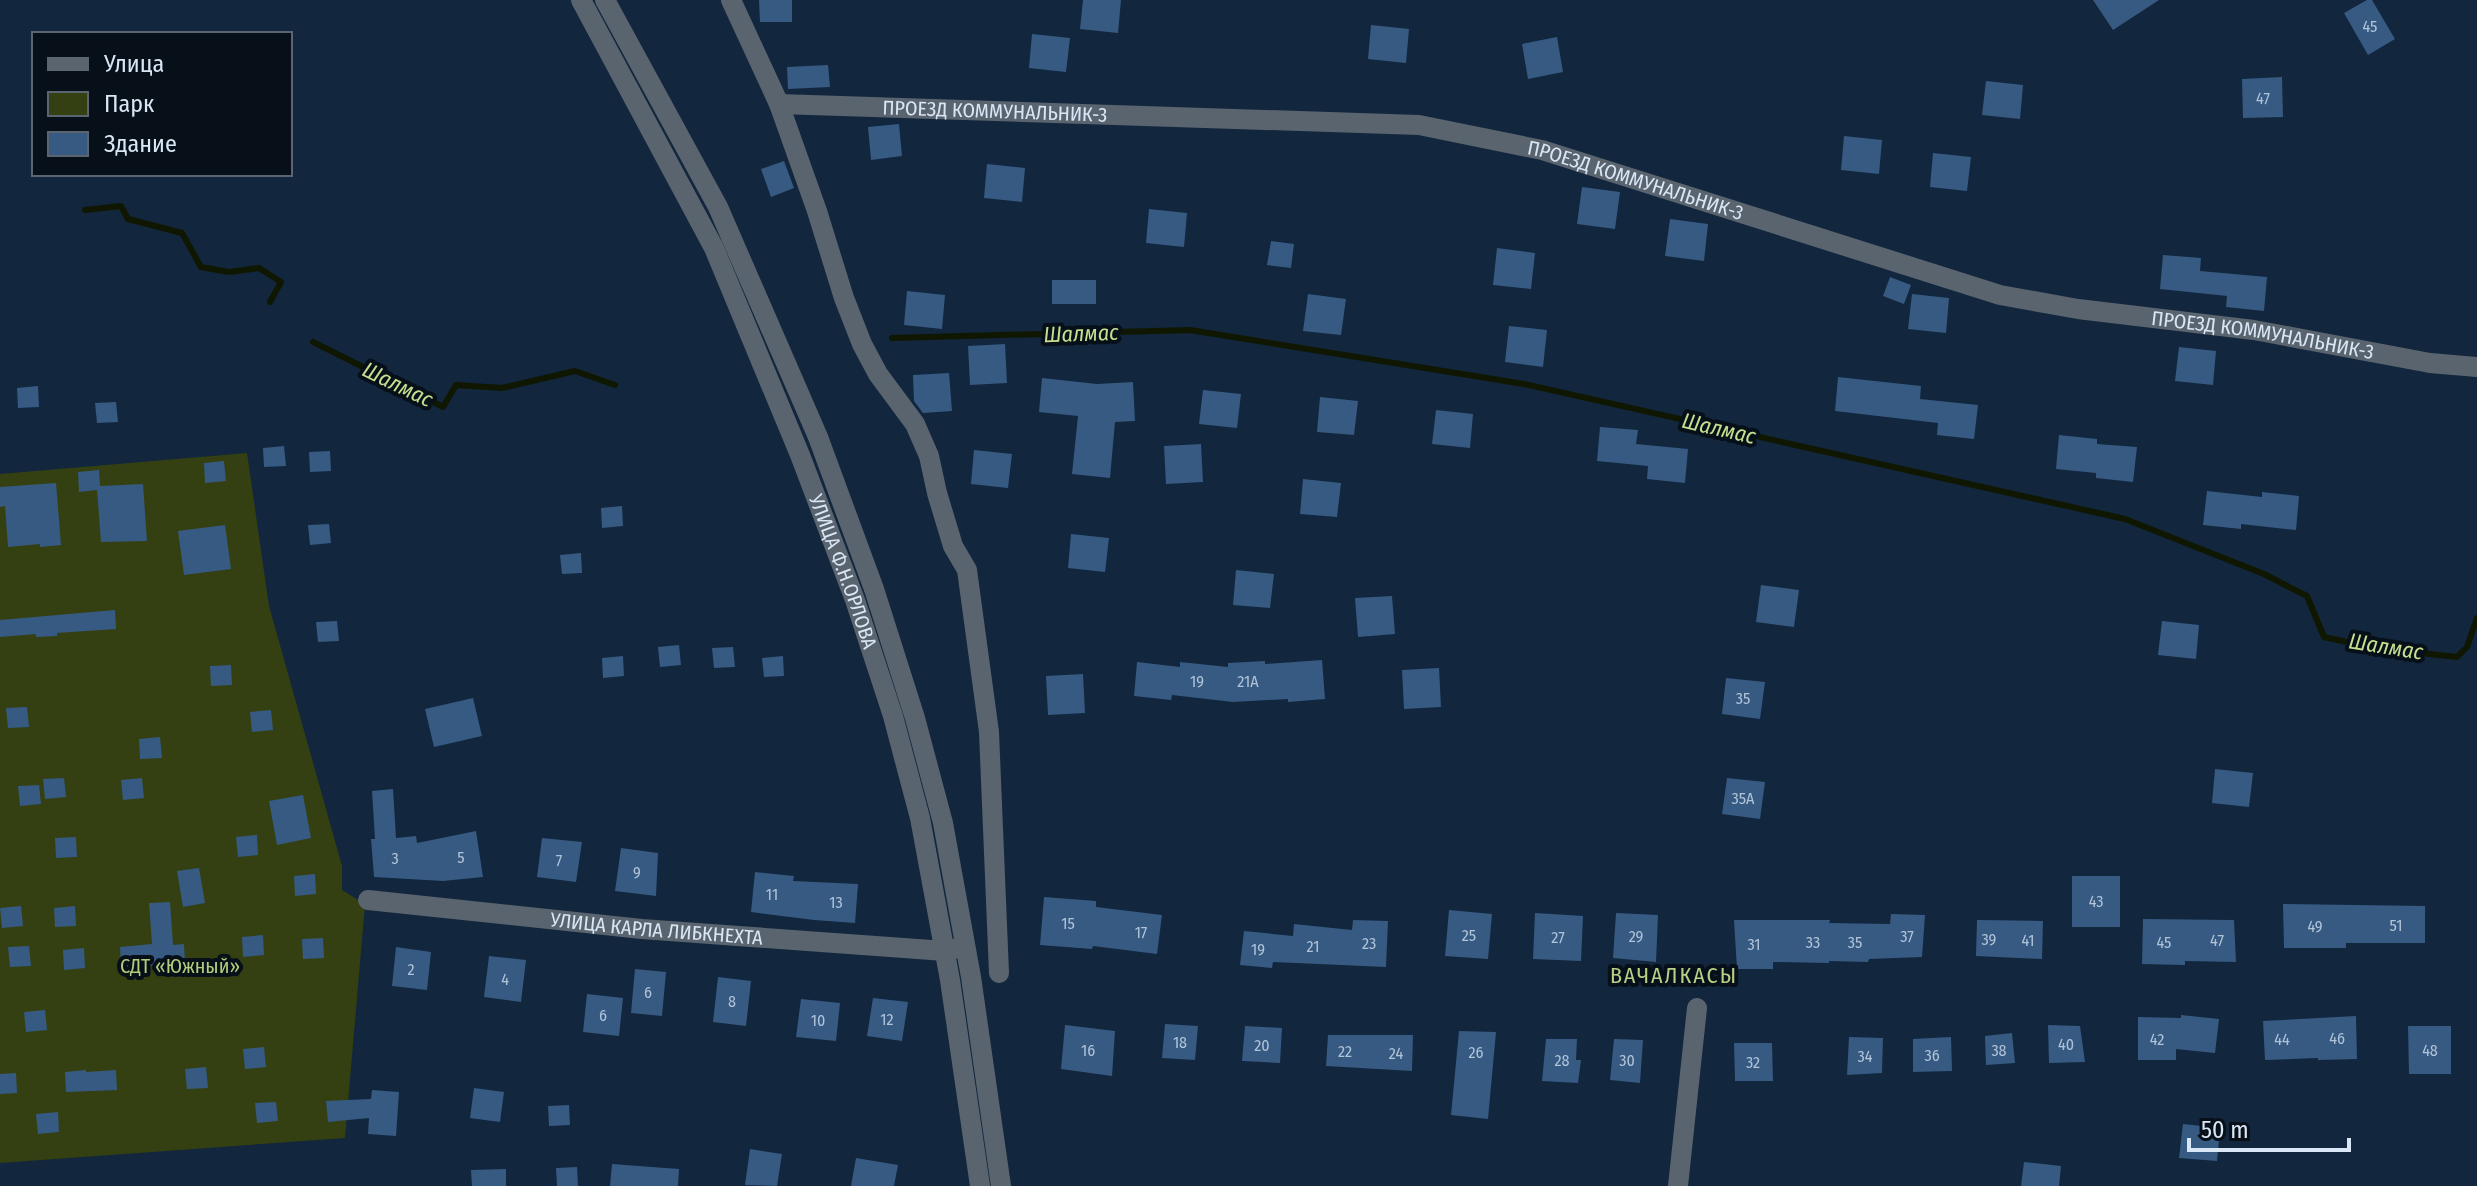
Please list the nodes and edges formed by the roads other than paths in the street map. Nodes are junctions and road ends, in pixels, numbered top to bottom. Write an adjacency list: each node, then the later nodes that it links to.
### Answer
1 (581, 0): 8 (street, УЛИЦА Ф.Н.ОРЛОВА)
2 (605, 0): 7 (street, УЛИЦА Ф.Н.ОРЛОВА)
3 (731, 0): 4 (street)
4 (779, 104): 5 (street, ПРОЕЗД КОММУНАЛЬНИК-3); 9 (street)
5 (2477, 367)
6 (368, 900): 8 (street, УЛИЦА КАРЛА ЛИБКНЕХТА)
7 (966, 946): 8 (street, УЛИЦА КАРЛА ЛИБКНЕХТА); 10 (street, УЛИЦА Ф.Н.ОРЛОВА)
8 (945, 951): 11 (street, УЛИЦА Ф.Н.ОРЛОВА)
9 (999, 973)
10 (971, 977): 11 (street); 14 (street, УЛИЦА Ф.Н.ОРЛОВА)
11 (950, 980): 13 (street, УЛИЦА Ф.Н.ОРЛОВА)
12 (1697, 1008): 15 (street)
13 (980, 1186)
14 (1001, 1186)
15 (1678, 1186)

